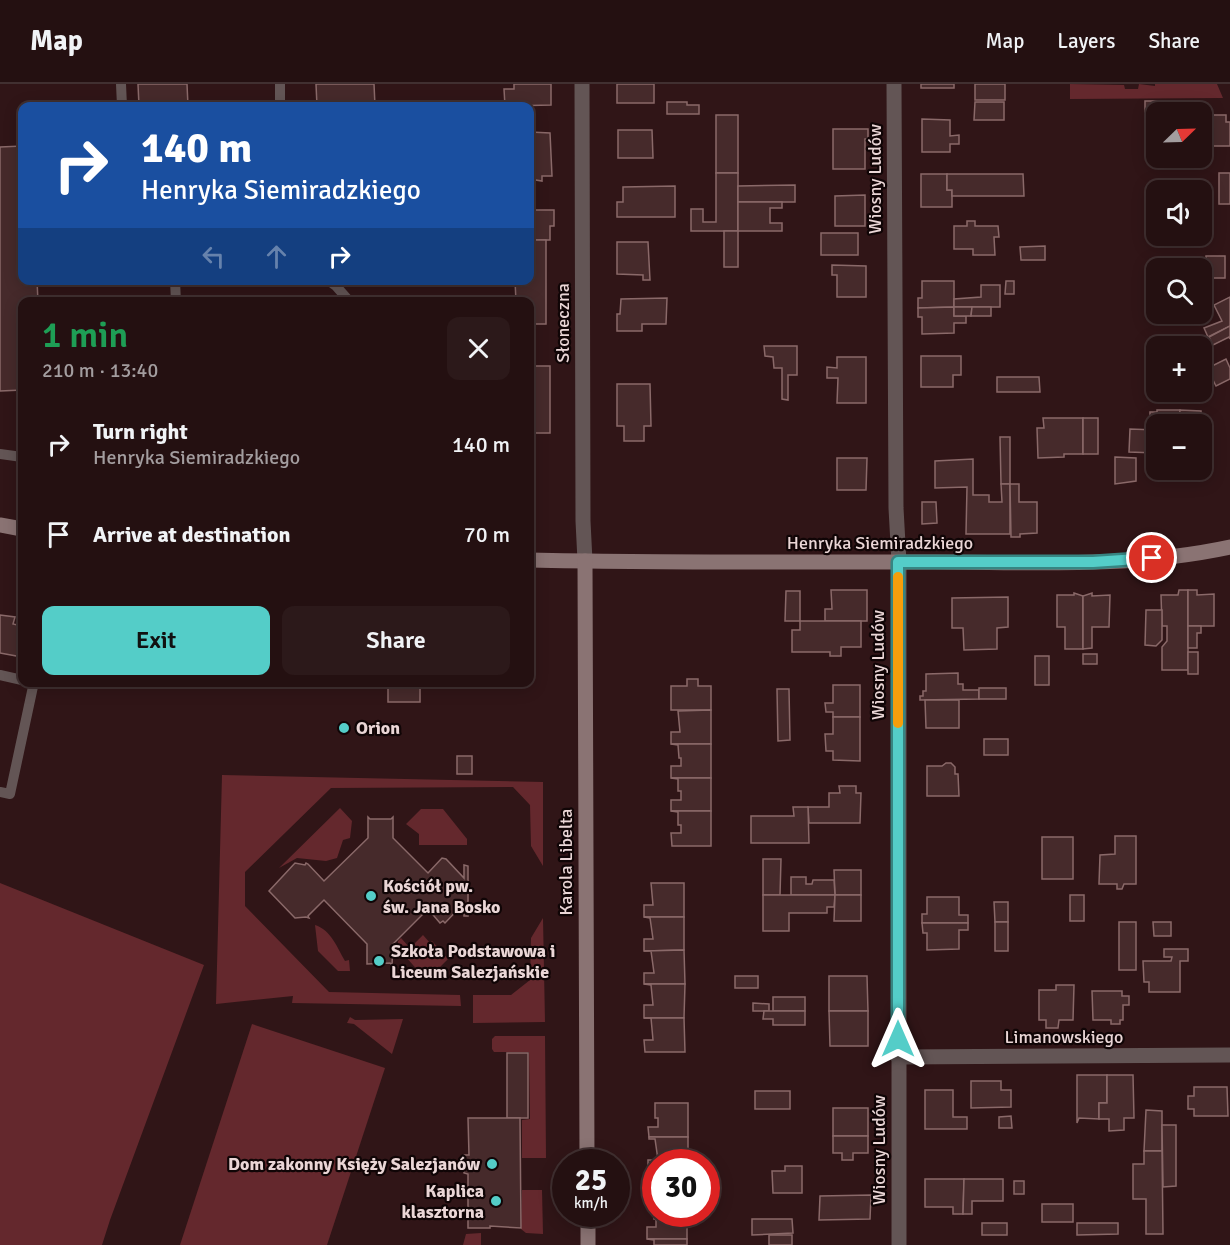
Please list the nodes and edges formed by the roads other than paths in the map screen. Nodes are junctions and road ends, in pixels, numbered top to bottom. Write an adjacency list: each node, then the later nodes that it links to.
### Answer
1 (121, 84): 5 (lane)
2 (280, 84): 6 (lane)
3 (582, 84): 15 (street, Słoneczna)
4 (894, 84): 16 (street, Wiosny Ludów)
5 (122, 102)
6 (280, 102)
7 (335, 285): 8 (lane)
8 (346, 297)
9 (0, 454): 10 (lane)
10 (18, 456)
11 (0, 525): 12 (main road)
12 (18, 528)
13 (1230, 547): 16 (main road, Henryka Siemiradzkiego)
14 (534, 560): 15 (main road, Henryka Siemiradzkiego)
15 (585, 561): 16 (main road, Henryka Siemiradzkiego); 23 (main road, Karola Libelta)
16 (898, 562): 22 (street, Wiosny Ludów)
17 (0, 675): 18 (lane)
18 (18, 679)
19 (33, 687): 20 (lane)
20 (0, 792)
21 (1230, 1055): 22 (street, Limanowskiego)
22 (898, 1057): 26 (street, Wiosny Ludów)
23 (587, 1149)
24 (588, 1227): 25 (main road)
25 (588, 1245)
26 (898, 1245)

